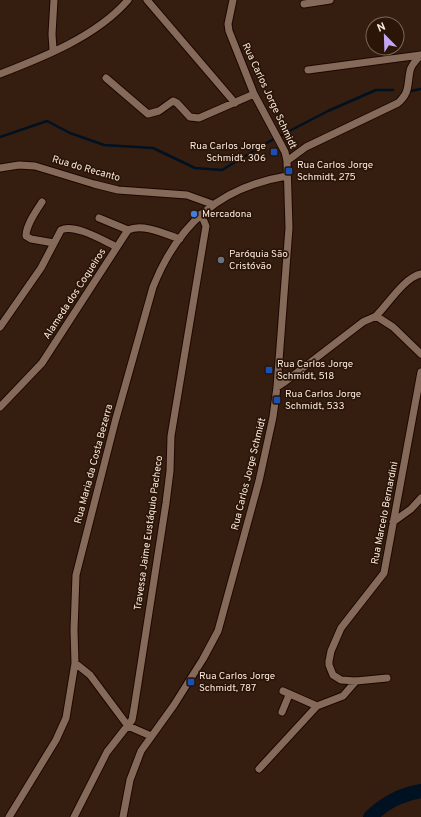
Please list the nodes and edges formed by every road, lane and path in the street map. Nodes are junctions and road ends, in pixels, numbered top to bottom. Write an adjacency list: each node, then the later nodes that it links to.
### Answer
1 (54, 0): 7 (street)
2 (128, 0): 7 (street)
3 (147, 0): 15 (street)
4 (233, 0): 14 (street, Rua Carlos Jorge Schmidt)
5 (330, 0): 6 (street)
6 (304, 4)
7 (53, 50): 12 (street)
8 (421, 55): 9 (street); 11 (street)
9 (400, 58): 10 (street); 11 (street)
10 (308, 70)
11 (410, 70): 16 (street)
12 (0, 74)
13 (106, 78): 15 (street)
14 (254, 94): 15 (street); 16 (street, Rua Carlos Jorge Schmidt)
15 (235, 103)
16 (287, 160): 18 (street, Rua Carlos Jorge Schmidt)
17 (0, 168): 20 (street, Rua do Recanto)
18 (287, 176): 20 (street, Rua Maria da Costa Bezerra); 32 (street, Rua Carlos Jorge Schmidt)
19 (42, 202): 25 (street)
20 (212, 204): 21 (street, Rua Maria da Costa Bezerra)
21 (201, 214): 24 (street, Rua Maria da Costa Bezerra); 41 (street, Travessa Jaime Eustáquio Pacheco)
22 (99, 218): 23 (street)
23 (128, 230): 24 (street); 26 (street, Alameda dos Coqueiros)
24 (180, 239): 36 (street, Rua Maria da Costa Bezerra)
25 (54, 243): 26 (street); 29 (street)
26 (117, 247): 33 (street, Alameda dos Coqueiros)
27 (421, 274): 28 (street)
28 (376, 316): 30 (street); 32 (street)
29 (0, 327)
30 (421, 354)
31 (421, 372): 35 (street, Rua Marcelo Bernardini)
32 (276, 387): 42 (street, Rua Carlos Jorge Schmidt)
33 (0, 407)
34 (421, 498): 35 (street)
35 (393, 522): 38 (street, Rua Marcelo Bernardini)
36 (76, 663): 41 (street); 44 (street, Rua Maria da Costa Bezerra)
37 (387, 678): 38 (street)
38 (356, 681): 39 (street)
39 (317, 706): 40 (street); 43 (street)
40 (282, 712)
41 (128, 726): 42 (street); 45 (street, Travessa Jaime Eustáquio Pacheco)
42 (151, 736): 46 (street, Rua Carlos Jorge Schmidt)
43 (259, 769)
44 (9, 817)
45 (74, 817)
46 (123, 817)

